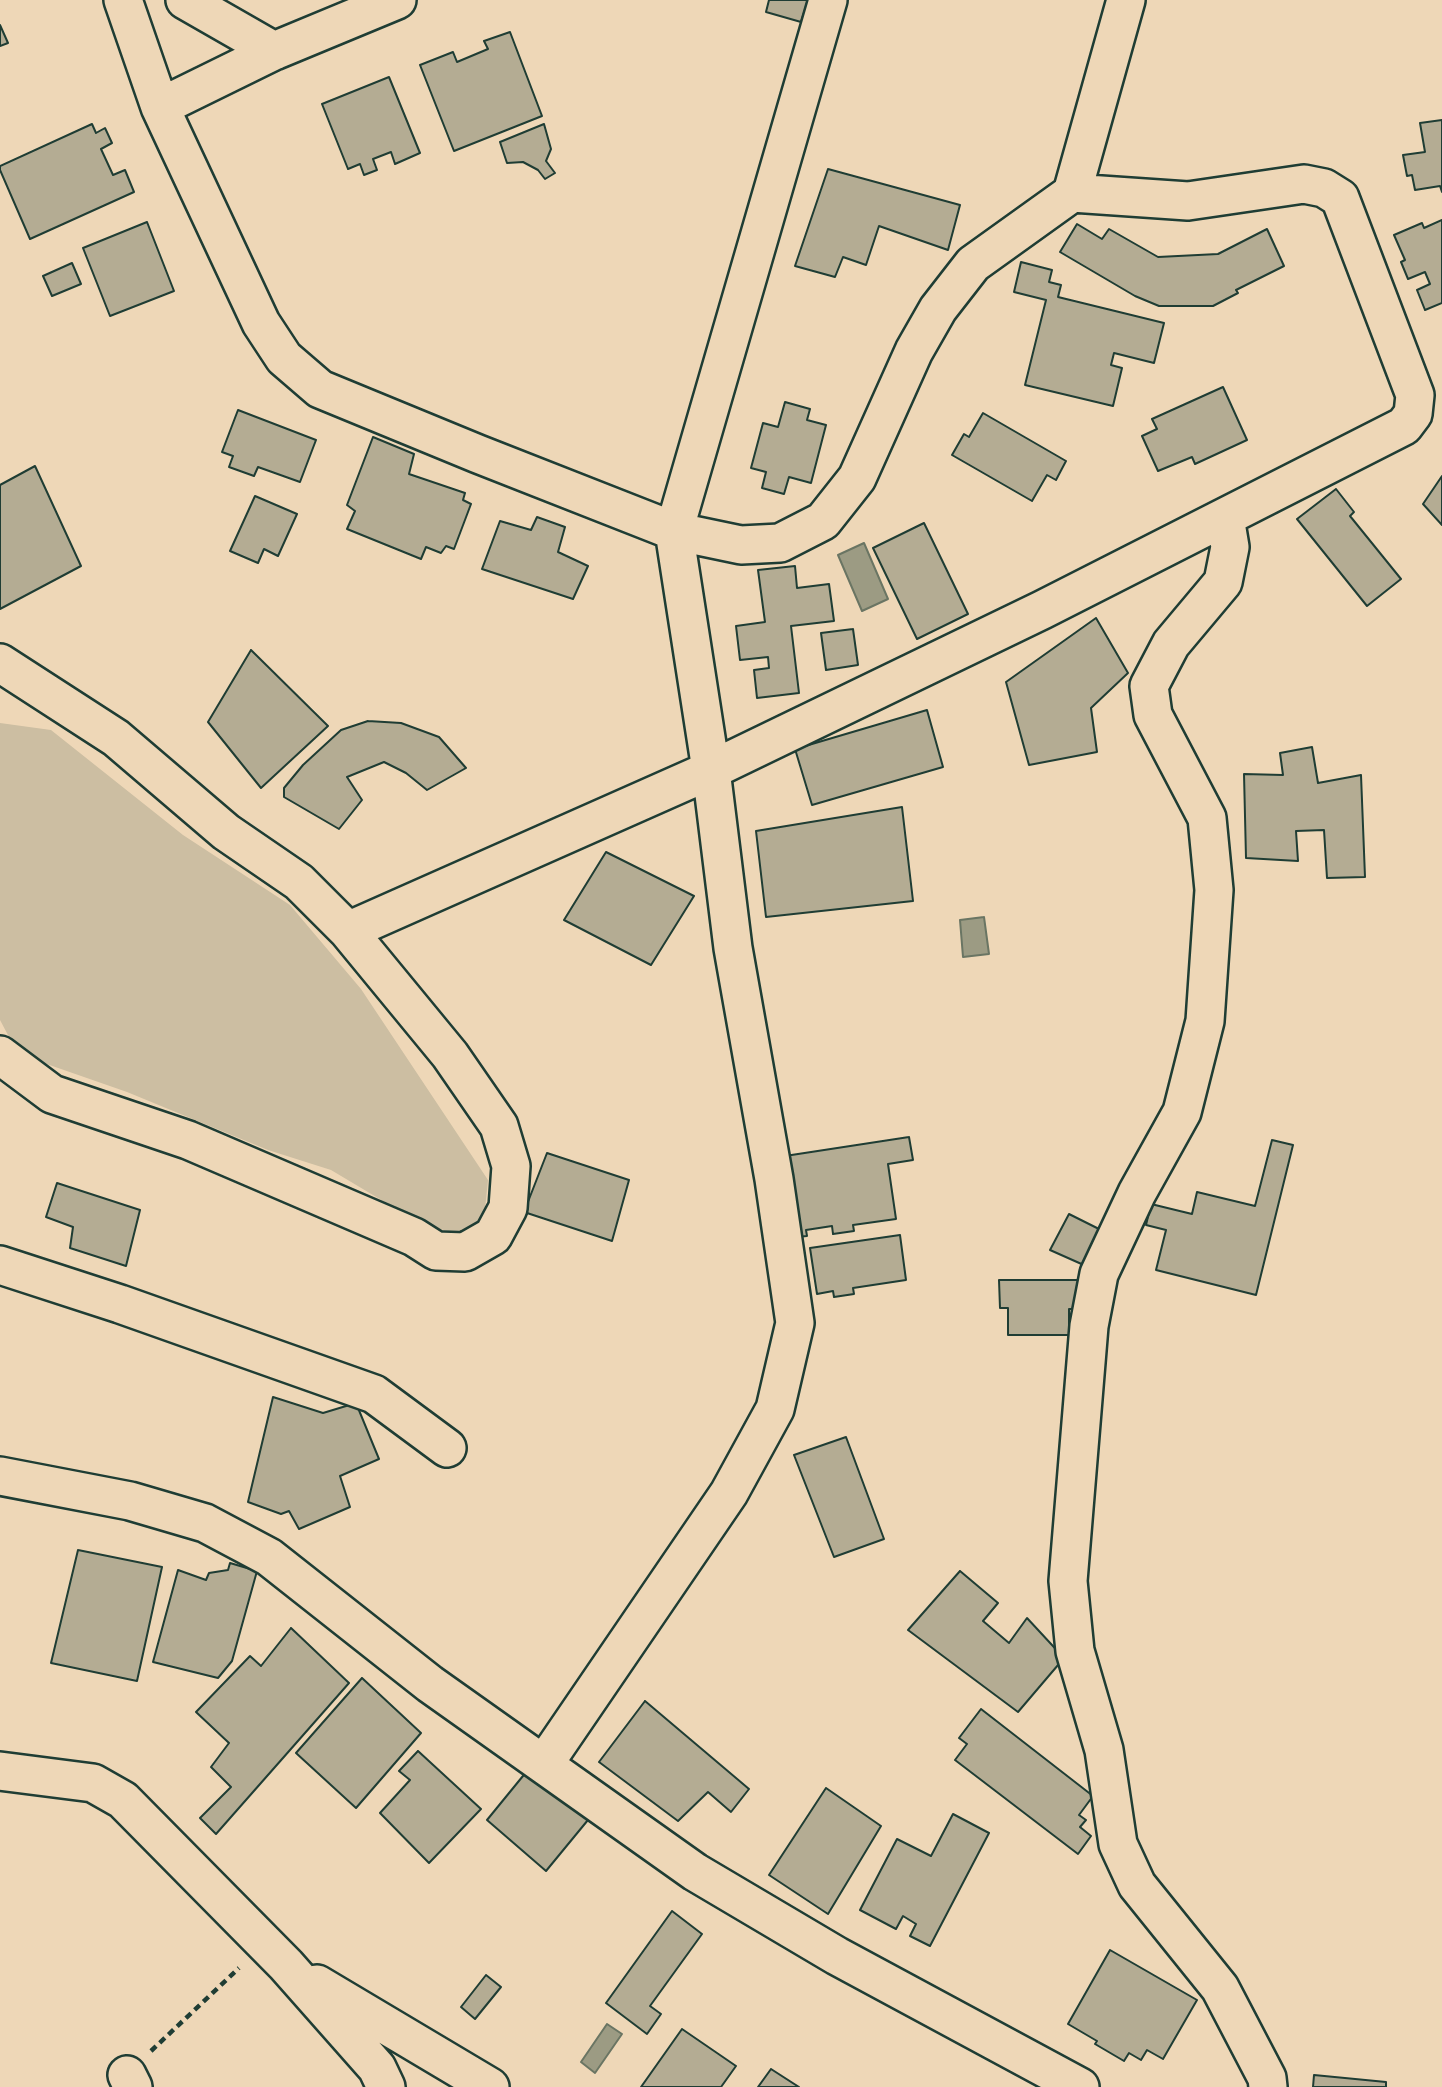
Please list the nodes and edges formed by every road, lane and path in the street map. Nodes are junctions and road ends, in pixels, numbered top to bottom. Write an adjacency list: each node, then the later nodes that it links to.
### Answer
1 (123, 0): 7 (street)
2 (185, 0): 6 (street)
3 (397, 0): 6 (street)
4 (828, 0): 10 (street)
5 (1126, 0): 8 (street)
6 (274, 51): 7 (street)
7 (160, 107): 10 (street)
8 (1072, 193): 9 (street); 10 (street)
9 (1225, 517): 12 (street); 25 (street)
10 (674, 531): 12 (street)
11 (0, 663): 13 (street)
12 (711, 770): 13 (street); 18 (street)
13 (348, 931): 14 (street)
14 (0, 1055)
15 (0, 1265): 16 (street)
16 (447, 1448)
17 (0, 1476): 18 (street)
18 (544, 1764): 24 (street)
19 (0, 1771): 20 (street)
20 (275, 1954): 21 (path); 22 (street); 23 (street)
21 (130, 2081)
22 (386, 2087)
23 (490, 2087)
24 (1080, 2087)
25 (1268, 2087)

